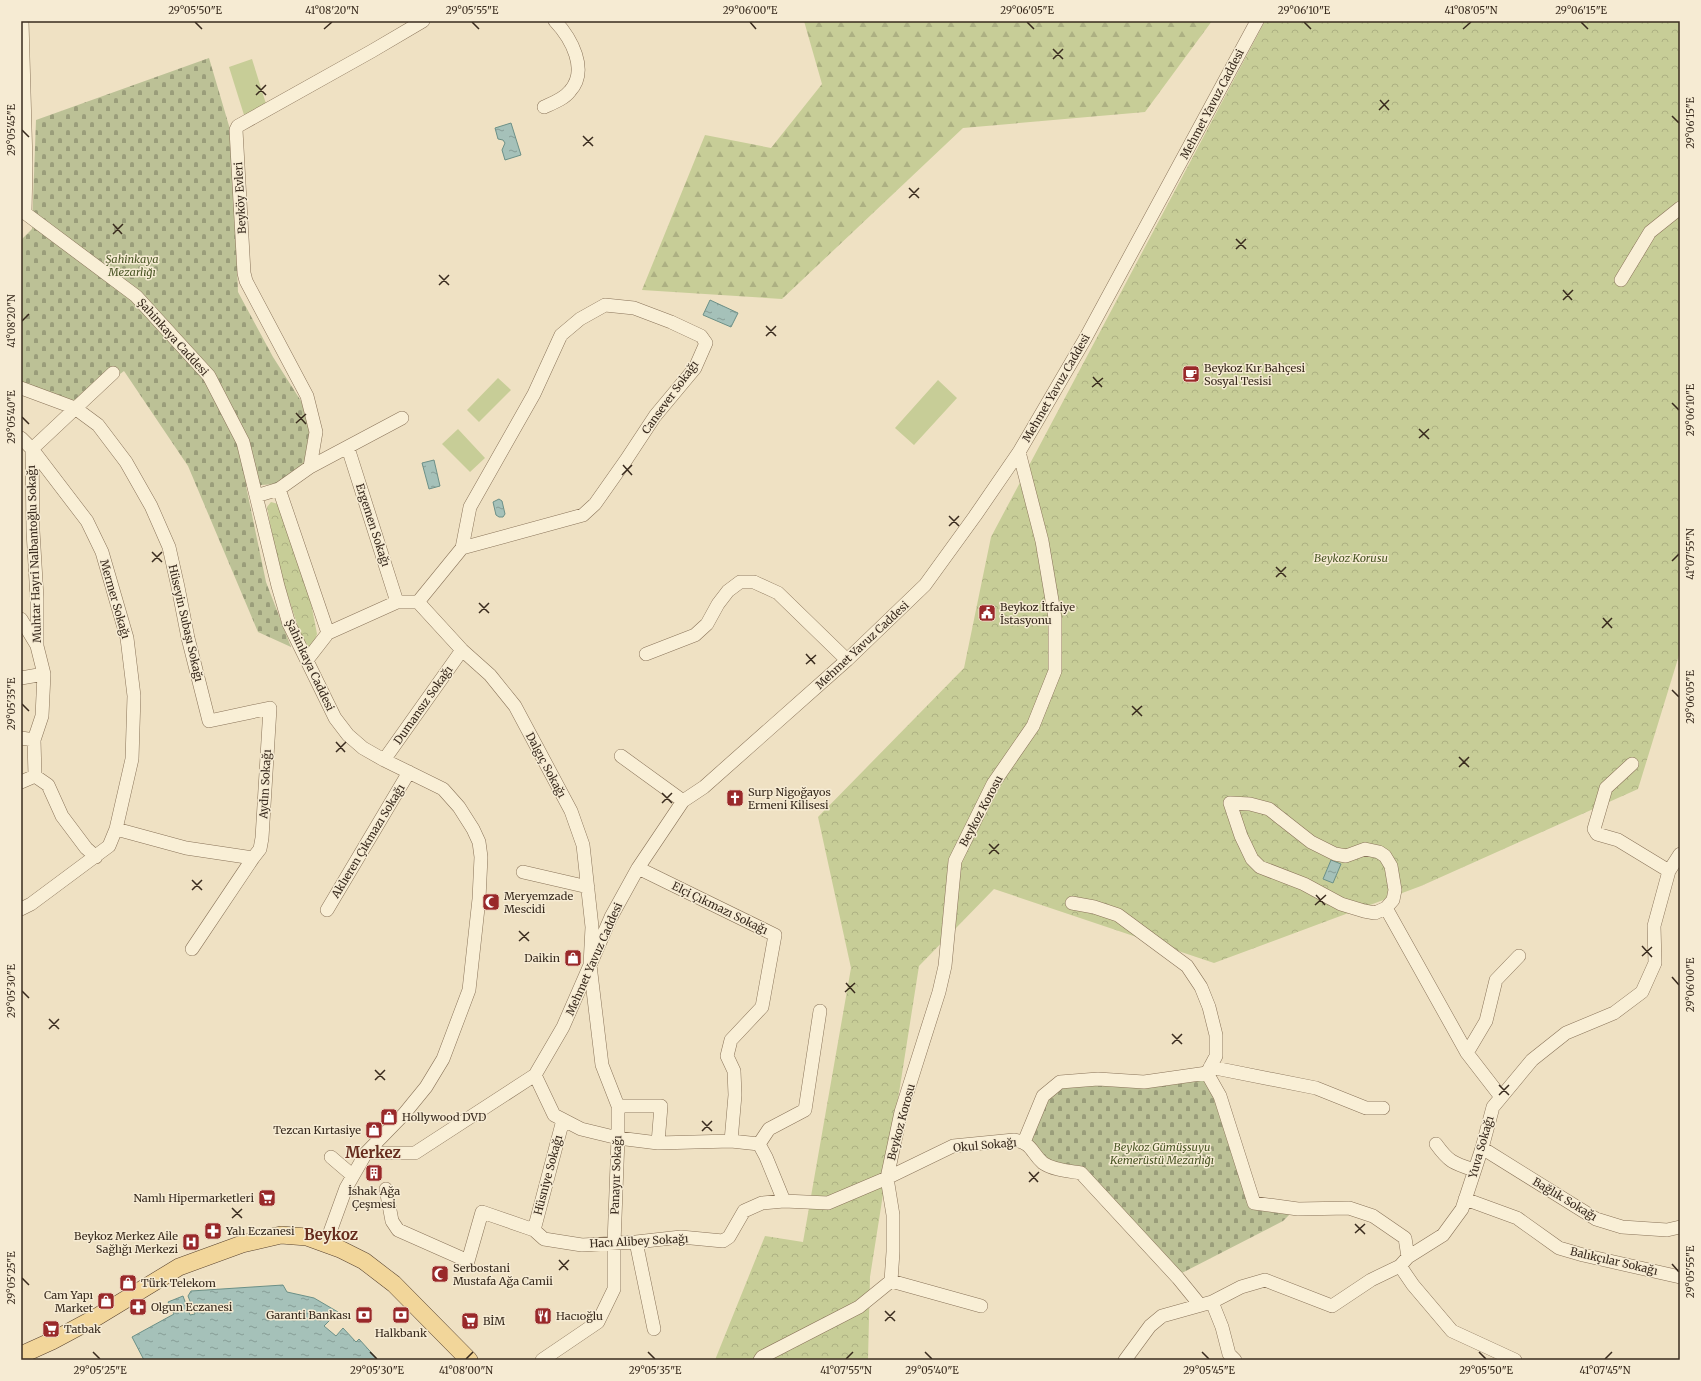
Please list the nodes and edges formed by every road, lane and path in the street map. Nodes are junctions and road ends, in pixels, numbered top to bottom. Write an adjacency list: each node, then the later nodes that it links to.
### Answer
1 (22, 21): 6 (street, Şahinkaya Caddesi)
2 (423, 21): 18 (street, Beyköy Evleri)
3 (555, 21): 5 (street)
4 (1257, 21): 17 (street, Mehmet Yavuz Caddesi)
5 (544, 107)
6 (23, 119): 8 (street, Şahinkaya Caddesi)
7 (1680, 208): 9 (street)
8 (23, 215): 20 (street, Şahinkaya Caddesi)
9 (1621, 280)
10 (113, 373): 12 (street)
11 (21, 388): 12 (street, Hüseyin Subaşı Sokağı)
12 (75, 408): 16 (street); 34 (street, Hüseyin Subaşı Sokağı)
13 (402, 418): 15 (street)
14 (21, 438): 16 (street, Muhtar Hayri Nalbantoğlu Sokağı)
15 (348, 448): 18 (street); 23 (street, Ergemen Sokağı)
16 (32, 449): 21 (street, Muhtar Hayri Nalbantoğlu Sokağı); 44 (street, Mermer Sokağı)
17 (1019, 452): 31 (street, Mehmet Yavuz Caddesi); 78 (street, Beykoz Korosu)
18 (310, 467): 19 (street)
19 (279, 489): 20 (street); 26 (street)
20 (256, 496): 30 (street, Şahinkaya Caddesi)
21 (26, 500): 27 (street, Muhtar Hayri Nalbantoğlu Sokağı)
22 (462, 548): 22 (street, Cansever Sokağı); 24 (street, Cansever Sokağı)
23 (396, 602): 24 (street); 26 (street)
24 (418, 602): 28 (street, Dalgıç Sokağı)
25 (21, 619): 27 (street)
26 (328, 633): 30 (street)
27 (37, 646): 32 (street, Muhtar Hayri Nalbantoğlu Sokağı)
28 (462, 650): 38 (street, Dumansız Sokağı); 51 (street, Dalgıç Sokağı)
29 (646, 654): 31 (street)
30 (307, 660): 38 (street, Şahinkaya Caddesi)
31 (847, 660): 43 (street, Mehmet Yavuz Caddesi)
32 (44, 674): 33 (street); 36 (street, Muhtar Hayri Nalbantoğlu Sokağı)
33 (21, 678)
34 (270, 708): 47 (street, Aydın Sokağı)
35 (21, 738): 36 (street)
36 (34, 740): 41 (street, Muhtar Hayri Nalbantoğlu Sokağı)
37 (621, 756): 43 (street)
38 (384, 760): 40 (street, Şahinkaya Caddesi)
39 (1632, 764): 49 (street)
40 (409, 772): 55 (street, Aklıeren Çıkmazı Sokağı); 74 (street, Şahinkaya Caddesi)
41 (35, 776): 42 (street); 46 (street)
42 (21, 782)
43 (683, 801): 48 (street, Mehmet Yavuz Caddesi)
44 (116, 829): 46 (street, Mermer Sokağı); 47 (street)
45 (1680, 854): 49 (street, Yuva Sokağı)
46 (96, 857): 54 (street, Mermer Sokağı)
47 (253, 858): 56 (street, Aydın Sokağı)
48 (638, 868): 58 (street, Mehmet Yavuz Caddesi); 68 (street, Elçi Çıkmazı Sokağı)
49 (1668, 871): 63 (street, Yuva Sokağı)
50 (523, 872): 51 (street)
51 (588, 887): 58 (street, Dalgıç Sokağı)
52 (1072, 903): 61 (street)
53 (1386, 908): 53 (street); 60 (street)
54 (21, 909)
55 (327, 910)
56 (192, 949)
57 (1519, 956): 60 (street)
58 (590, 965): 62 (street, Mehmet Yavuz Caddesi); 64 (street, Panayır Sokağı)
59 (820, 1011): 71 (street)
60 (1467, 1053): 63 (street)
61 (1209, 1070): 65 (street); 69 (street); 87 (street)
62 (534, 1075): 66 (street); 74 (street, Mehmet Yavuz Caddesi)
63 (1501, 1097): 73 (street, Yuva Sokağı)
64 (618, 1106): 67 (street, Panayır Sokağı); 70 (street)
65 (1383, 1108)
66 (563, 1120): 67 (street); 83 (street, Hüsniye Sokağı)
67 (618, 1138): 70 (street); 86 (street, Panayır Sokağı)
68 (731, 1141): 70 (street); 71 (street)
69 (1024, 1142): 78 (street, Okul Sokağı); 90 (street, Okul Sokağı)
70 (658, 1143)
71 (759, 1144): 81 (street)
72 (1436, 1144): 76 (street)
73 (1482, 1148): 76 (street, Yuva Sokağı); 82 (street, Bağlık Sokağı)
74 (366, 1153): 77 (street, Şahinkaya Caddesi)
75 (331, 1157): 77 (street)
76 (1474, 1170): 80 (street, Yuva Sokağı)
77 (352, 1174): 85 (street, Şahinkaya Caddesi)
78 (887, 1178): 81 (street, Okul Sokağı); 89 (street)
79 (386, 1189): 83 (street, Hacı Alibey Sokağı)
80 (1465, 1198): 87 (street, Yuva Sokağı); 88 (street, Balıkçılar Sokağı)
81 (784, 1201): 84 (street, Hacı Alibey Sokağı)
82 (1680, 1227)
83 (534, 1230): 86 (street, Hacı Alibey Sokağı)
84 (636, 1242): 86 (street, Hacı Alibey Sokağı); 92 (street)
85 (326, 1243): 93 (main road); 94 (main road)
86 (614, 1244): 95 (street, Panayır Sokağı)
87 (1404, 1261): 90 (street, Yuva Sokağı); 99 (street)
88 (1680, 1277)
89 (891, 1281): 91 (street); 96 (street)
90 (1206, 1303): 97 (street); 98 (street, Okul Sokağı)
91 (981, 1306)
92 (654, 1329)
93 (21, 1355)
94 (469, 1360)
95 (542, 1360)
96 (760, 1360)
97 (1125, 1360)
98 (1235, 1360)
99 (1515, 1360)

